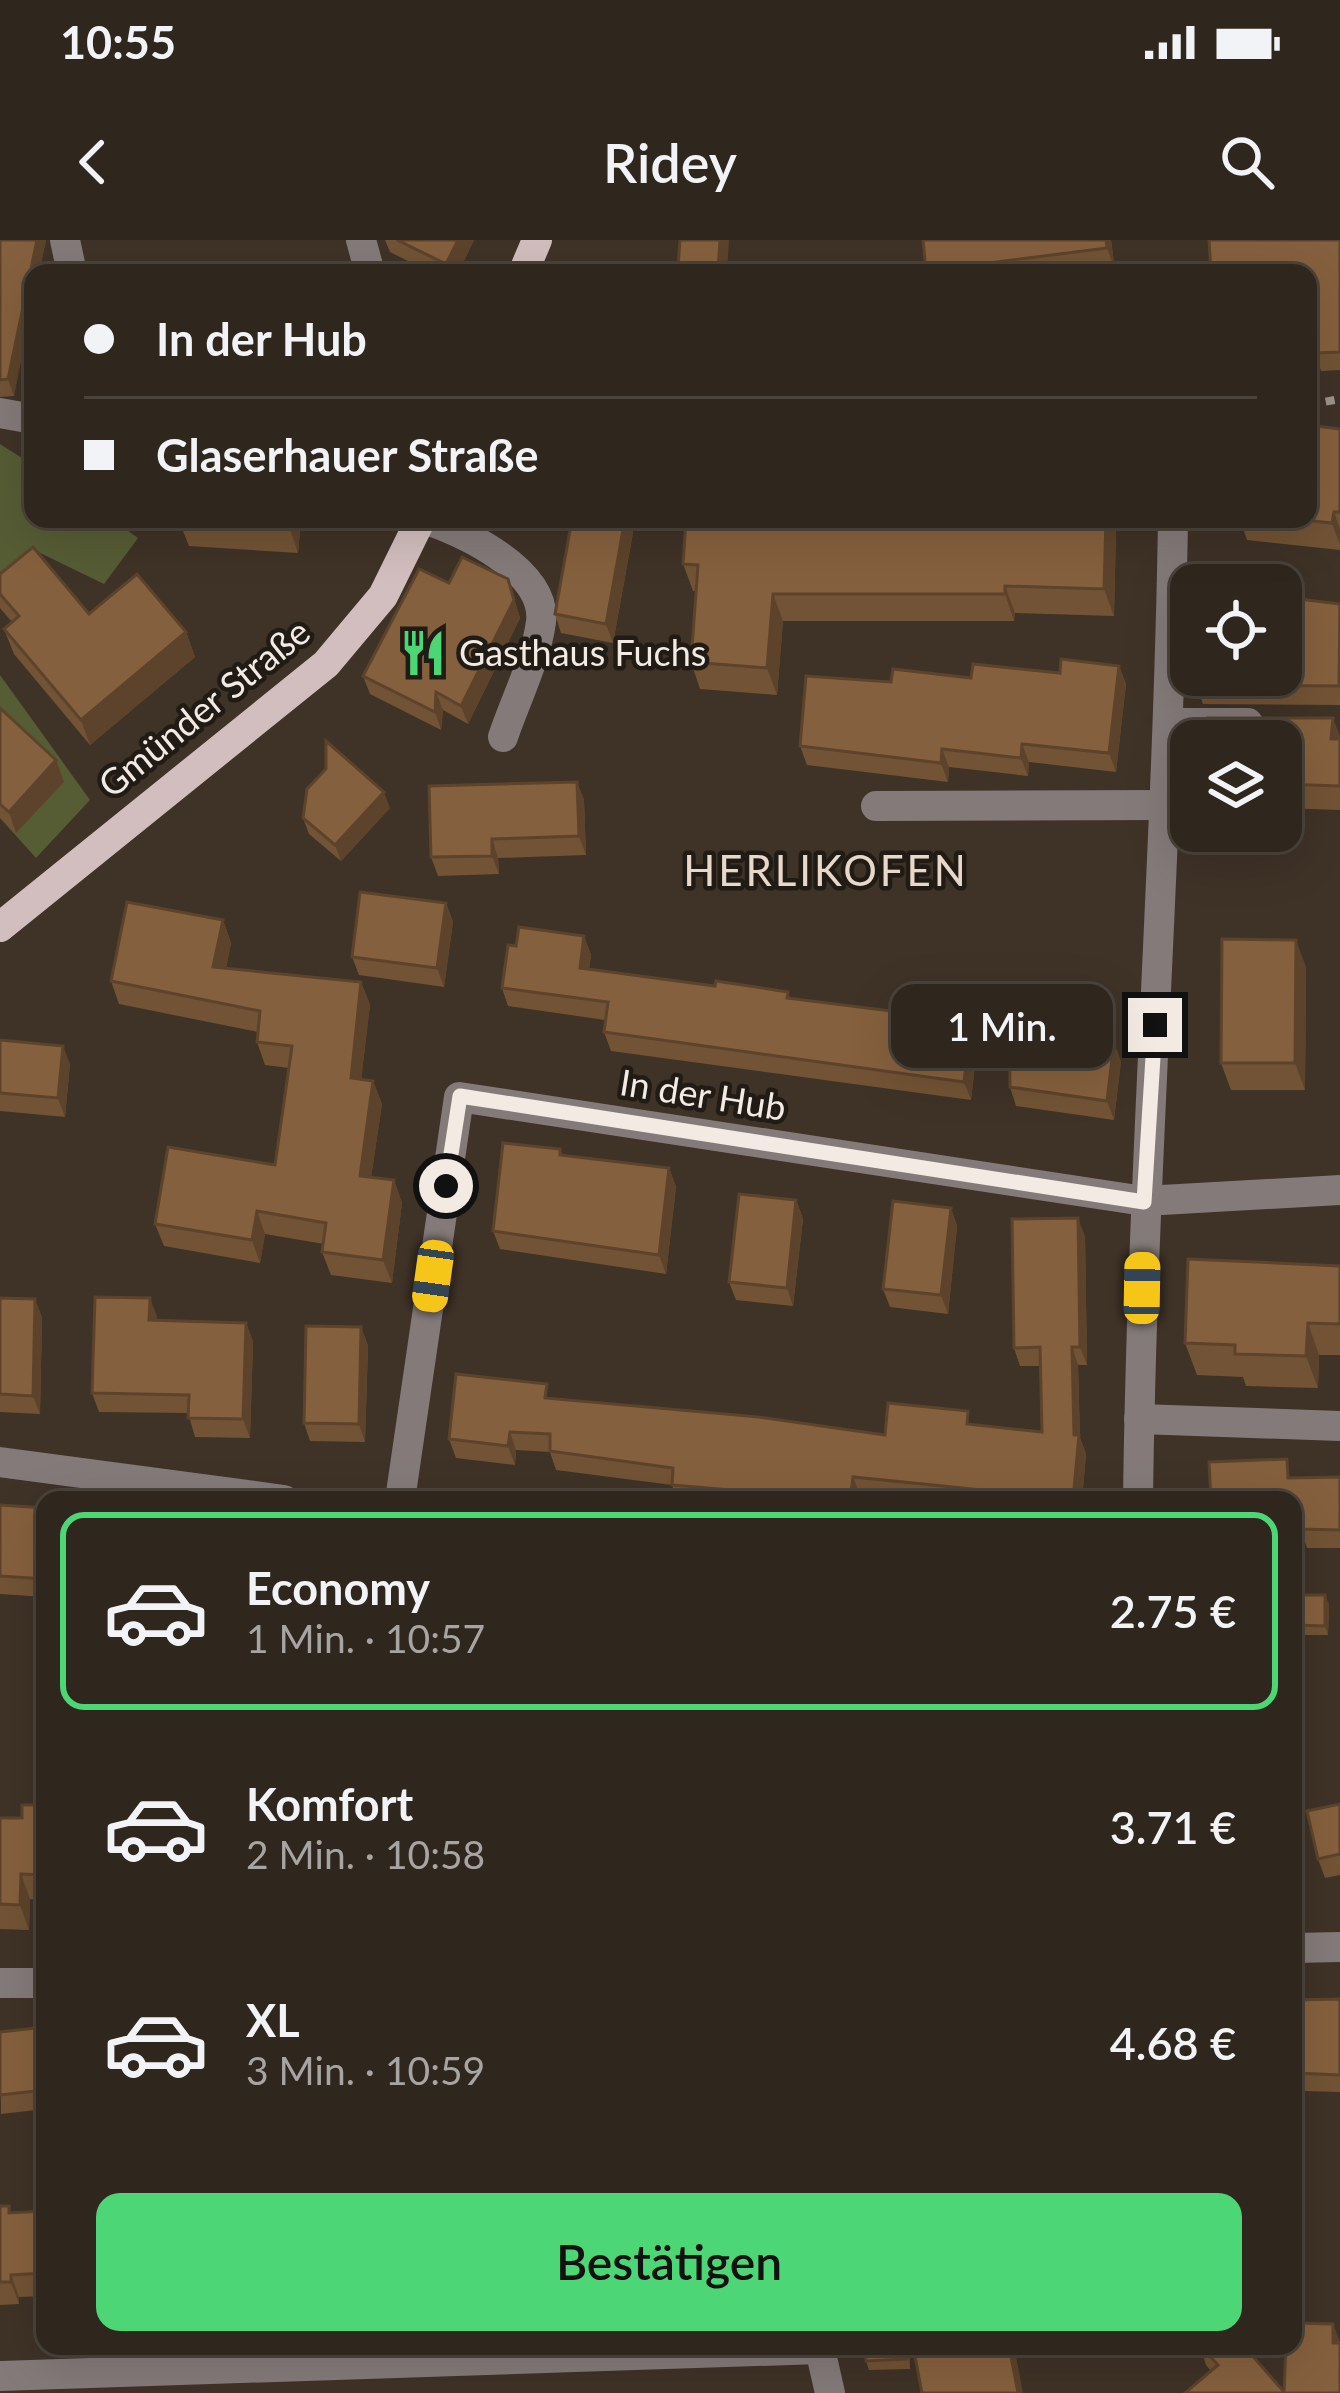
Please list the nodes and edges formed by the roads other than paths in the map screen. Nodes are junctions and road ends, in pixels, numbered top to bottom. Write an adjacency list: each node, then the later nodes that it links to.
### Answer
1 (417, 528): 9 (main road, Gmünder Straße)
2 (452, 528): 6 (street)
3 (1173, 528): 4 (street)
4 (1170, 720)
5 (1170, 723): 8 (street)
6 (503, 737)
7 (876, 806): 8 (street)
8 (1168, 806): 11 (street)
9 (0, 926)
10 (1340, 1190): 11 (street, In der Hub)
11 (1144, 1202): 12 (street); 16 (street, In der Hub)
12 (1139, 1419): 13 (street); 17 (street)
13 (1340, 1426)
14 (0, 1462): 15 (street)
15 (217, 1491)
16 (401, 1491)
17 (1138, 1491)
18 (1340, 1947): 19 (street)
19 (1302, 1948)
20 (36, 1982): 21 (street)
21 (0, 1983)
22 (638, 2355): 24 (street)
23 (821, 2355): 25 (street)
24 (0, 2376)
25 (830, 2393)

